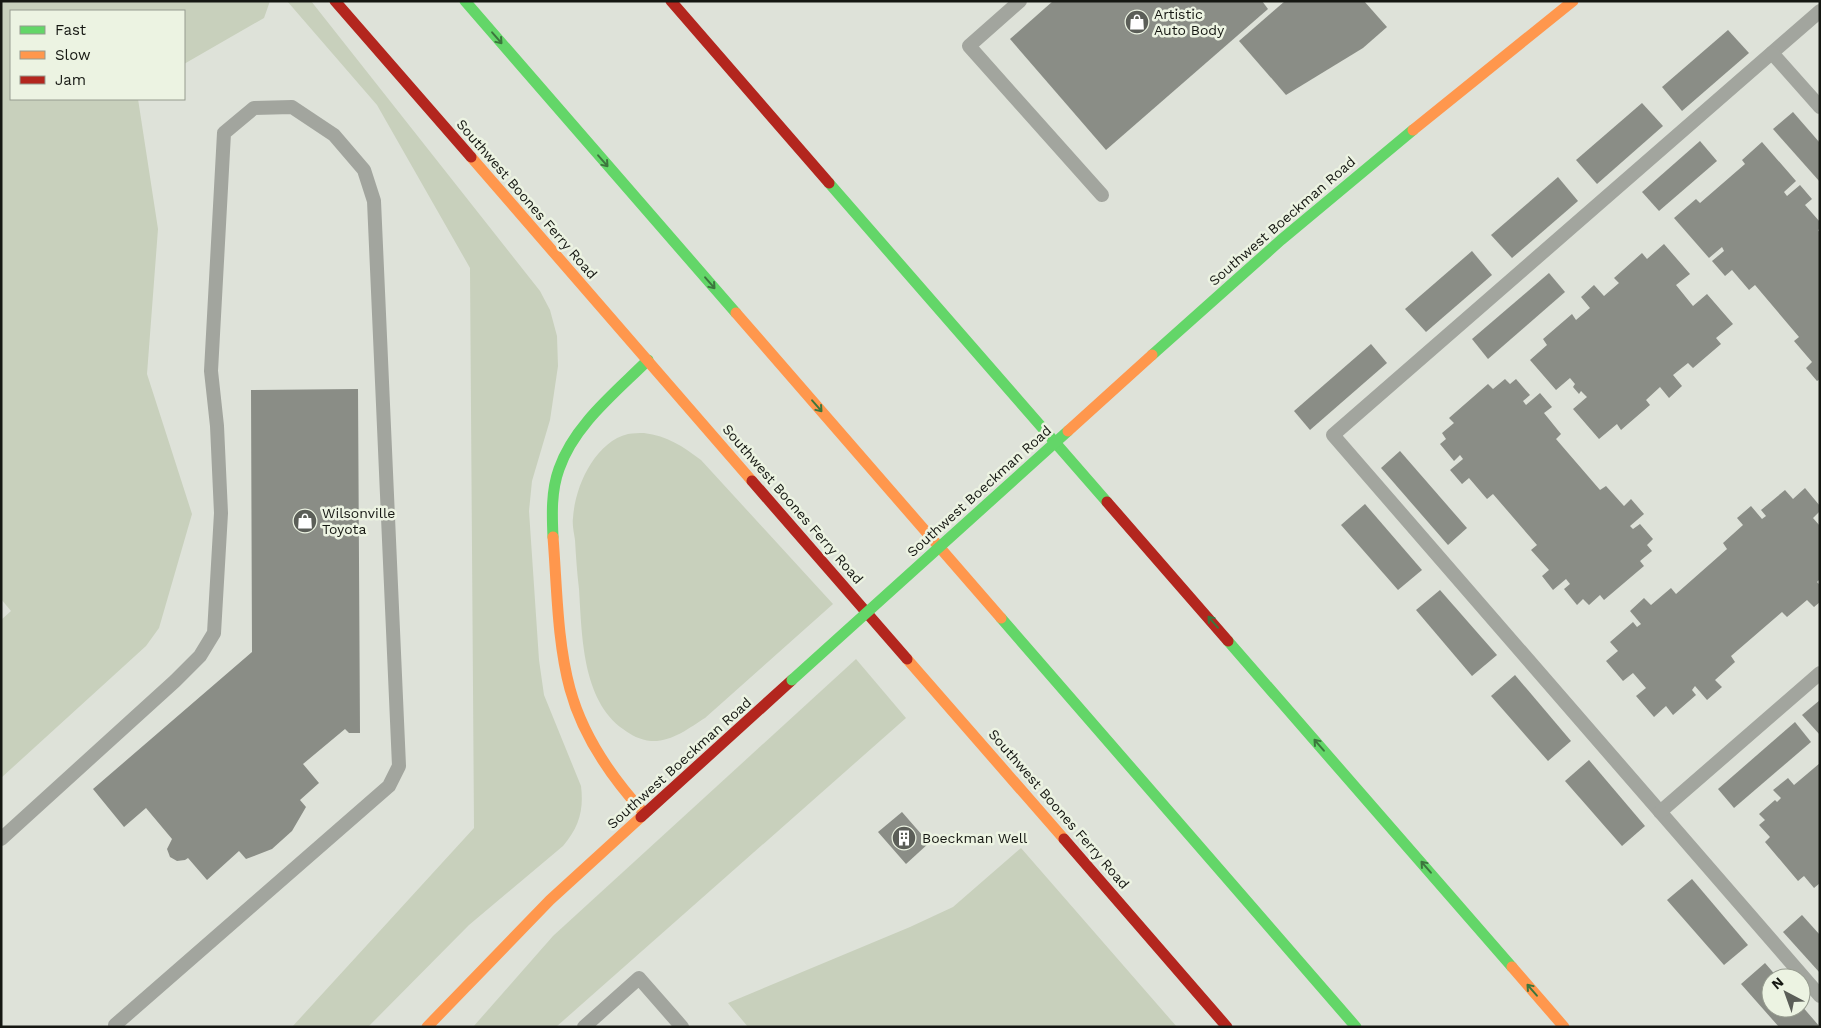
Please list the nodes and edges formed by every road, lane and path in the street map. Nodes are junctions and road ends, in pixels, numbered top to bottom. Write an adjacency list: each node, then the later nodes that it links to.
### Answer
1 (335, 1): 10 (main road, Southwest Boones Ferry Road)
2 (465, 1): 21 (main road, one-way to 21)
3 (671, 1): 22 (main road, one-way to 3)
4 (1020, 1): 9 (lane)
5 (1573, 1): 13 (main road, Southwest Boeckman Road, bridge)
6 (1820, 11): 7 (lane)
7 (1772, 53): 8 (lane); 12 (lane)
8 (1820, 107)
9 (1102, 195)
10 (648, 360): 13 (main road); 20 (main road, Southwest Boones Ferry Road)
11 (1820, 673): 12 (lane)
12 (1660, 812): 15 (lane)
13 (644, 813): 17 (main road, Southwest Boeckman Road)
14 (1, 839): 16 (lane)
15 (1820, 996)
16 (115, 1026)
17 (427, 1027)
18 (584, 1027): 19 (lane)
19 (682, 1027)
20 (1227, 1027)
21 (1356, 1027)
22 (1564, 1027)

